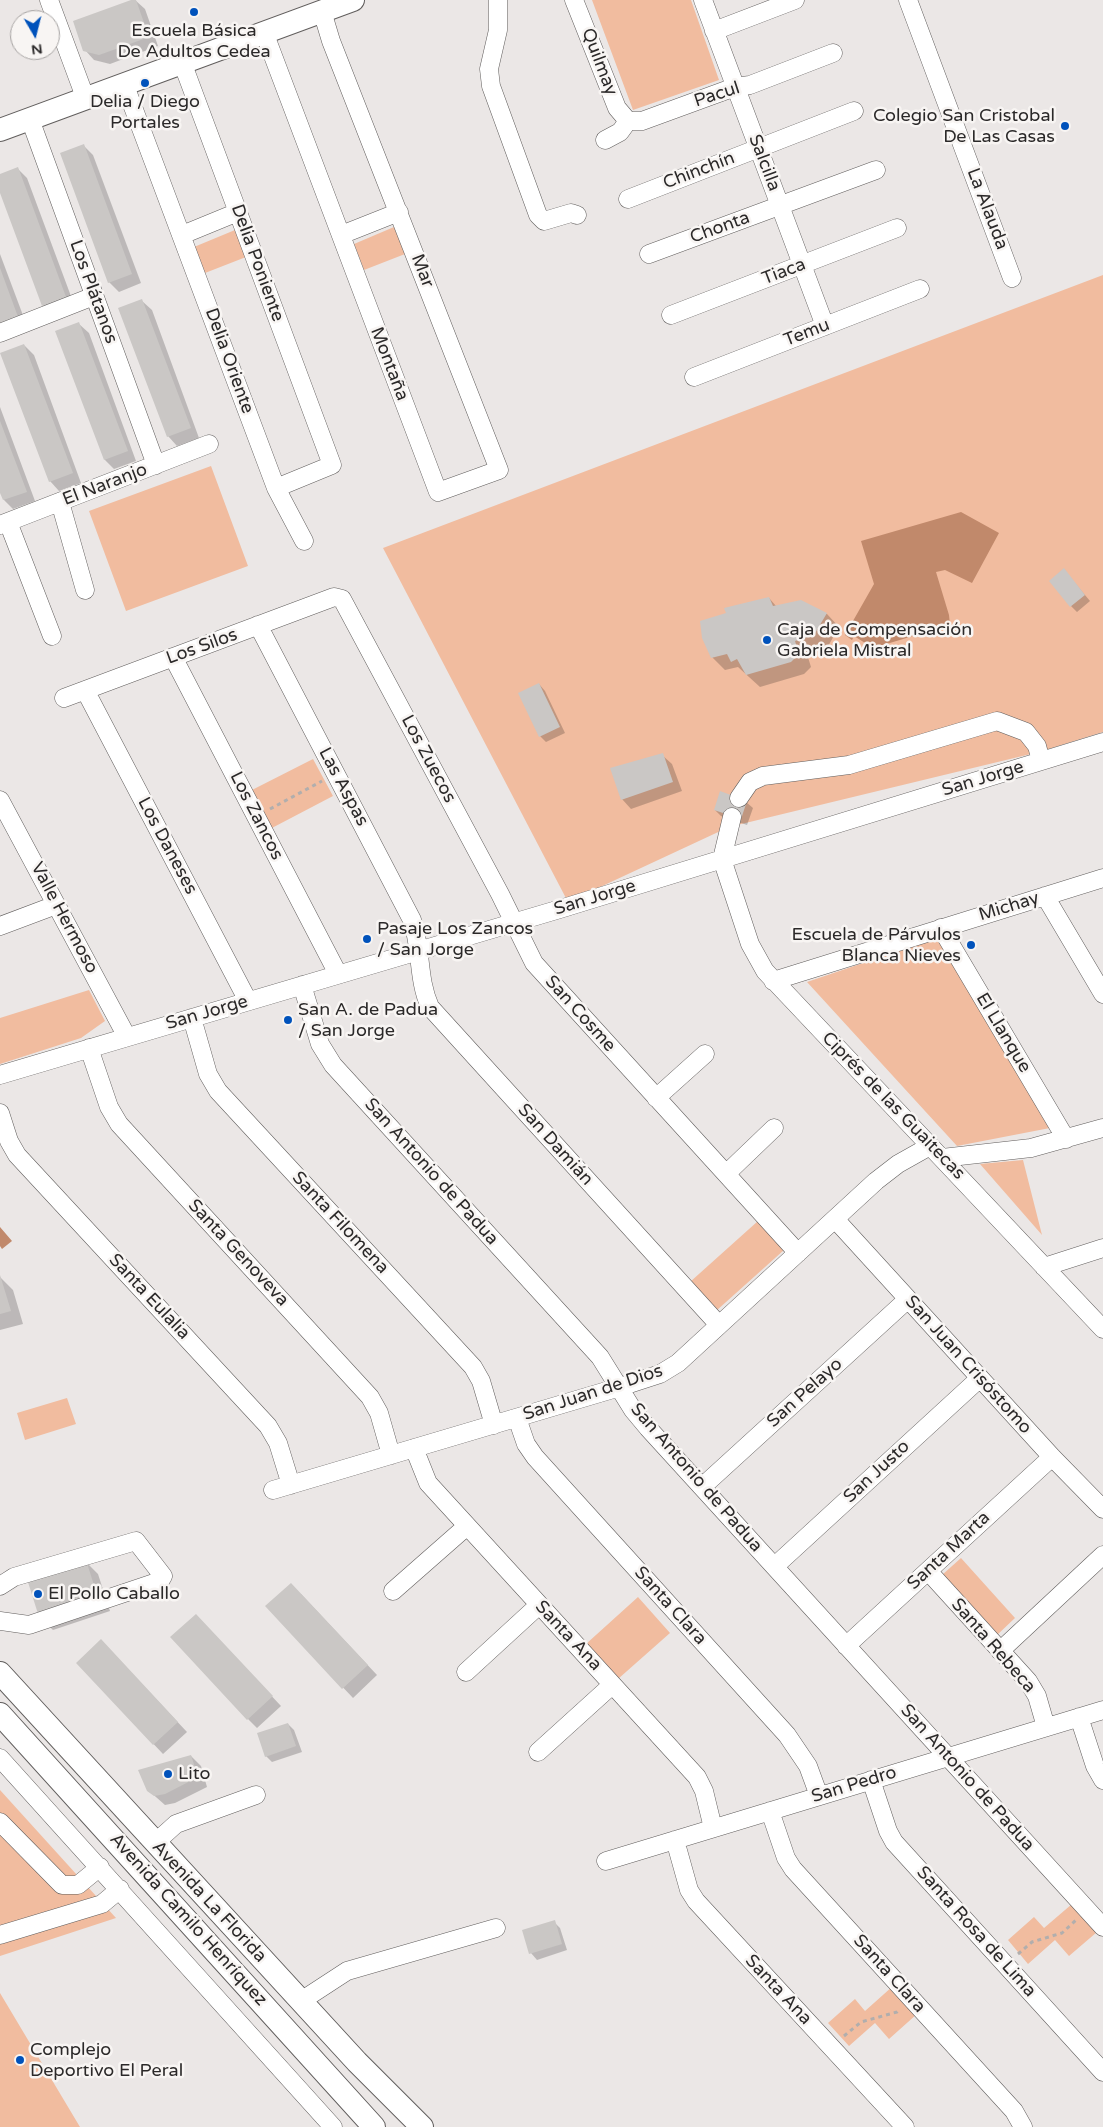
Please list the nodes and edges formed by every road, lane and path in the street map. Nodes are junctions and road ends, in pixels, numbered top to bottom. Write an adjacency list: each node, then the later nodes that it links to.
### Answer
1 (49, 0): 15 (street)
2 (353, 0): 8 (main road)
3 (498, 0): 27 (street)
4 (574, 0): 18 (street, Quilmay)
5 (703, 0): 9 (street, Salcilla)
6 (795, 0): 9 (street)
7 (908, 0): 33 (street, La Alauda)
8 (322, 11): 10 (main road); 26 (street, Mar)
9 (714, 31): 14 (street, Salcilla)
10 (264, 32): 12 (main road); 30 (street, Montaña)
11 (833, 53): 14 (street, Pacul)
12 (182, 62): 13 (main road); 25 (street, Delia Poniente)
13 (124, 83): 15 (main road); 29 (street, Delia Oriente)
14 (735, 87): 18 (street, Pacul); 21 (street, Salcilla)
15 (85, 98): 17 (main road)
16 (854, 111): 21 (street, Chinchín)
17 (30, 119): 19 (main road); 35 (street, Los Plátanos)
18 (628, 121): 20 (street)
19 (0, 130)
20 (605, 140)
21 (758, 148): 23 (street, Chinchín); 24 (street, Salcilla)
22 (876, 170): 24 (street, Chonta)
23 (628, 199)
24 (780, 206): 31 (street, Chonta); 32 (street, Salcilla)
25 (238, 212): 29 (street); 42 (street, Delia Poniente)
26 (398, 212): 30 (street); 43 (street, Mar)
27 (577, 215)
28 (897, 228): 32 (street, Tiaca)
29 (182, 235): 42 (street, Delia Oriente)
30 (341, 236): 43 (street, Montaña)
31 (649, 254)
32 (802, 265): 36 (street, Tiaca); 37 (street, Salcilla)
33 (1012, 278)
34 (920, 289): 37 (street, Temu)
35 (94, 296): 38 (street); 41 (street, Los Plátanos)
36 (671, 316)
37 (825, 326): 39 (street, Temu)
38 (0, 333)
39 (694, 377)
40 (209, 444): 41 (street, El Naranjo)
41 (156, 465): 44 (street, El Naranjo)
42 (276, 488): 46 (street, Delia Oriente)
43 (438, 492)
44 (60, 502): 45 (street, El Naranjo); 47 (street)
45 (4, 524): 50 (street)
46 (304, 541)
47 (85, 590)
48 (339, 597): 49 (street, Los Silos); 65 (street, Los Zuecos)
49 (258, 626): 51 (street, Los Silos); 56 (street, Las Aspas)
50 (52, 636)
51 (173, 657): 52 (street, Los Silos); 59 (street, Los Zancos)
52 (85, 690): 53 (street, Los Silos); 73 (street, Los Daneses)
53 (64, 698)
54 (1103, 742): 55 (street, San Jorge)
55 (1041, 761): 57 (street); 61 (street, San Jorge)
56 (336, 774): 59 (path); 68 (street, Las Aspas)
57 (739, 798)
58 (0, 800): 64 (street, Valle Hermoso)
59 (256, 816): 69 (street, Los Zancos)
60 (732, 816): 61 (street)
61 (722, 859): 65 (street, San Jorge); 70 (street, Ciprés de las Guaitecas)
62 (1103, 878): 63 (street, Michay)
63 (1045, 896): 67 (street, Michay); 72 (street)
64 (56, 905): 66 (street); 75 (street, Valle Hermoso)
65 (515, 922): 68 (street, San Jorge); 79 (street, San Cosme)
66 (0, 926)
67 (940, 928): 70 (street, Michay); 83 (street, El Llanque)
68 (417, 951): 69 (street, San Jorge); 91 (street, San Damián)
69 (338, 974): 71 (street, San Jorge)
70 (773, 980): 84 (street, Ciprés de las Guaitecas)
71 (302, 985): 73 (street, San Jorge); 94 (street, San Antonio de Padua)
72 (1103, 994)
73 (248, 1001): 74 (street, San Jorge)
74 (192, 1018): 75 (street, San Jorge); 96 (street, Santa Filomena)
75 (127, 1037): 76 (street, San Jorge)
76 (89, 1048): 78 (street, San Jorge); 98 (street, Santa Genoveva)
77 (705, 1054): 79 (street)
78 (0, 1075)
79 (656, 1098): 85 (street, San Cosme)
80 (0, 1113): 100 (street, Santa Eulalia)
81 (774, 1128): 85 (street)
82 (1103, 1128): 83 (street, San Juan de Dios)
83 (1066, 1139): 84 (street, San Juan de Dios)
84 (936, 1152): 86 (street, San Juan de Dios); 89 (street, Ciprés de las Guaitecas)
85 (726, 1174): 88 (street, San Cosme)
86 (835, 1219): 88 (street, San Juan de Dios); 90 (street, San Juan Crisóstomo)
87 (1103, 1248): 89 (street)
88 (798, 1253): 91 (street, San Juan de Dios)
89 (1044, 1266): 92 (street, Ciprés de las Guaitecas)
90 (908, 1299): 93 (street, San Juan Crisóstomo); 101 (street, San Pelayo)
91 (719, 1325): 94 (street, San Juan de Dios)
92 (1103, 1329)
93 (980, 1378): 99 (street, San Juan Crisóstomo); 106 (street, San Justo)
94 (620, 1387): 95 (street, San Juan de Dios); 101 (street, San Antonio de Padua)
95 (517, 1418): 96 (street, San Juan de Dios); 127 (street, Santa Clara)
96 (494, 1425): 97 (street, San Juan de Dios)
97 (414, 1448): 98 (street, San Juan de Dios); 104 (street, Santa Ana)
98 (391, 1455): 100 (street, San Juan de Dios)
99 (1052, 1457): 103 (street, San Juan Crisóstomo); 107 (street, Santa Marta)
100 (291, 1485): 102 (street, San Juan de Dios)
101 (702, 1487): 106 (street, San Antonio de Padua)
102 (273, 1490)
103 (1103, 1509)
104 (467, 1526): 109 (street); 110 (street, Santa Ana)
105 (1103, 1555): 113 (street)
106 (775, 1566): 112 (street, San Antonio de Padua)
107 (928, 1571): 112 (street, Santa Marta); 113 (street, Santa Rebeca)
108 (0, 1586): 111 (street)
109 (393, 1591)
110 (539, 1605): 114 (street); 116 (street, Santa Ana)
111 (0, 1621)
112 (846, 1646): 122 (street, San Antonio de Padua)
113 (1000, 1650): 120 (street, Santa Rebeca)
114 (466, 1672)
115 (0, 1673): 132 (main road, Avenida La Florida)
116 (612, 1685): 121 (street); 130 (street, Santa Ana)
117 (1103, 1710): 119 (street, San Pedro)
118 (0, 1714): 146 (main road, Avenida Camilo Henríquez)
119 (1079, 1717): 120 (street, San Pedro); 125 (street)
120 (1046, 1727): 122 (street, San Pedro)
121 (538, 1752)
122 (948, 1757): 124 (street, San Pedro); 136 (street, San Antonio de Padua)
123 (0, 1758): 134 (street, Avenida Camilo Henríquez)
124 (872, 1780): 127 (street, San Pedro); 140 (street, Santa Rosa de Lima)
125 (1103, 1780)
126 (256, 1795): 132 (street)
127 (819, 1796): 128 (street, San Pedro)
128 (770, 1811): 130 (street, San Pedro); 141 (street, Santa Clara)
129 (0, 1822): 134 (street)
130 (713, 1828): 131 (street, San Pedro)
131 (675, 1840): 133 (street, San Pedro); 143 (street, Santa Ana)
132 (155, 1843): 142 (main road, Avenida La Florida)
133 (606, 1861)
134 (100, 1867): 135 (street, Avenida Camilo Henríquez)
135 (120, 1889): 139 (street); 145 (street, Avenida Camilo Henríquez)
136 (1087, 1910): 137 (street, San Antonio de Padua); 140 (path)
137 (1103, 1927)
138 (496, 1928): 142 (street)
139 (0, 1935)
140 (1006, 1965): 144 (street, Santa Rosa de Lima)
141 (910, 1997): 143 (path); 149 (street, Santa Clara)
142 (301, 2001): 147 (main road, Avenida La Florida)
143 (831, 2047): 148 (street, Santa Ana)
144 (1103, 2072)
145 (333, 2127)
146 (374, 2127)
147 (422, 2127)
148 (904, 2127)
149 (1023, 2127)

